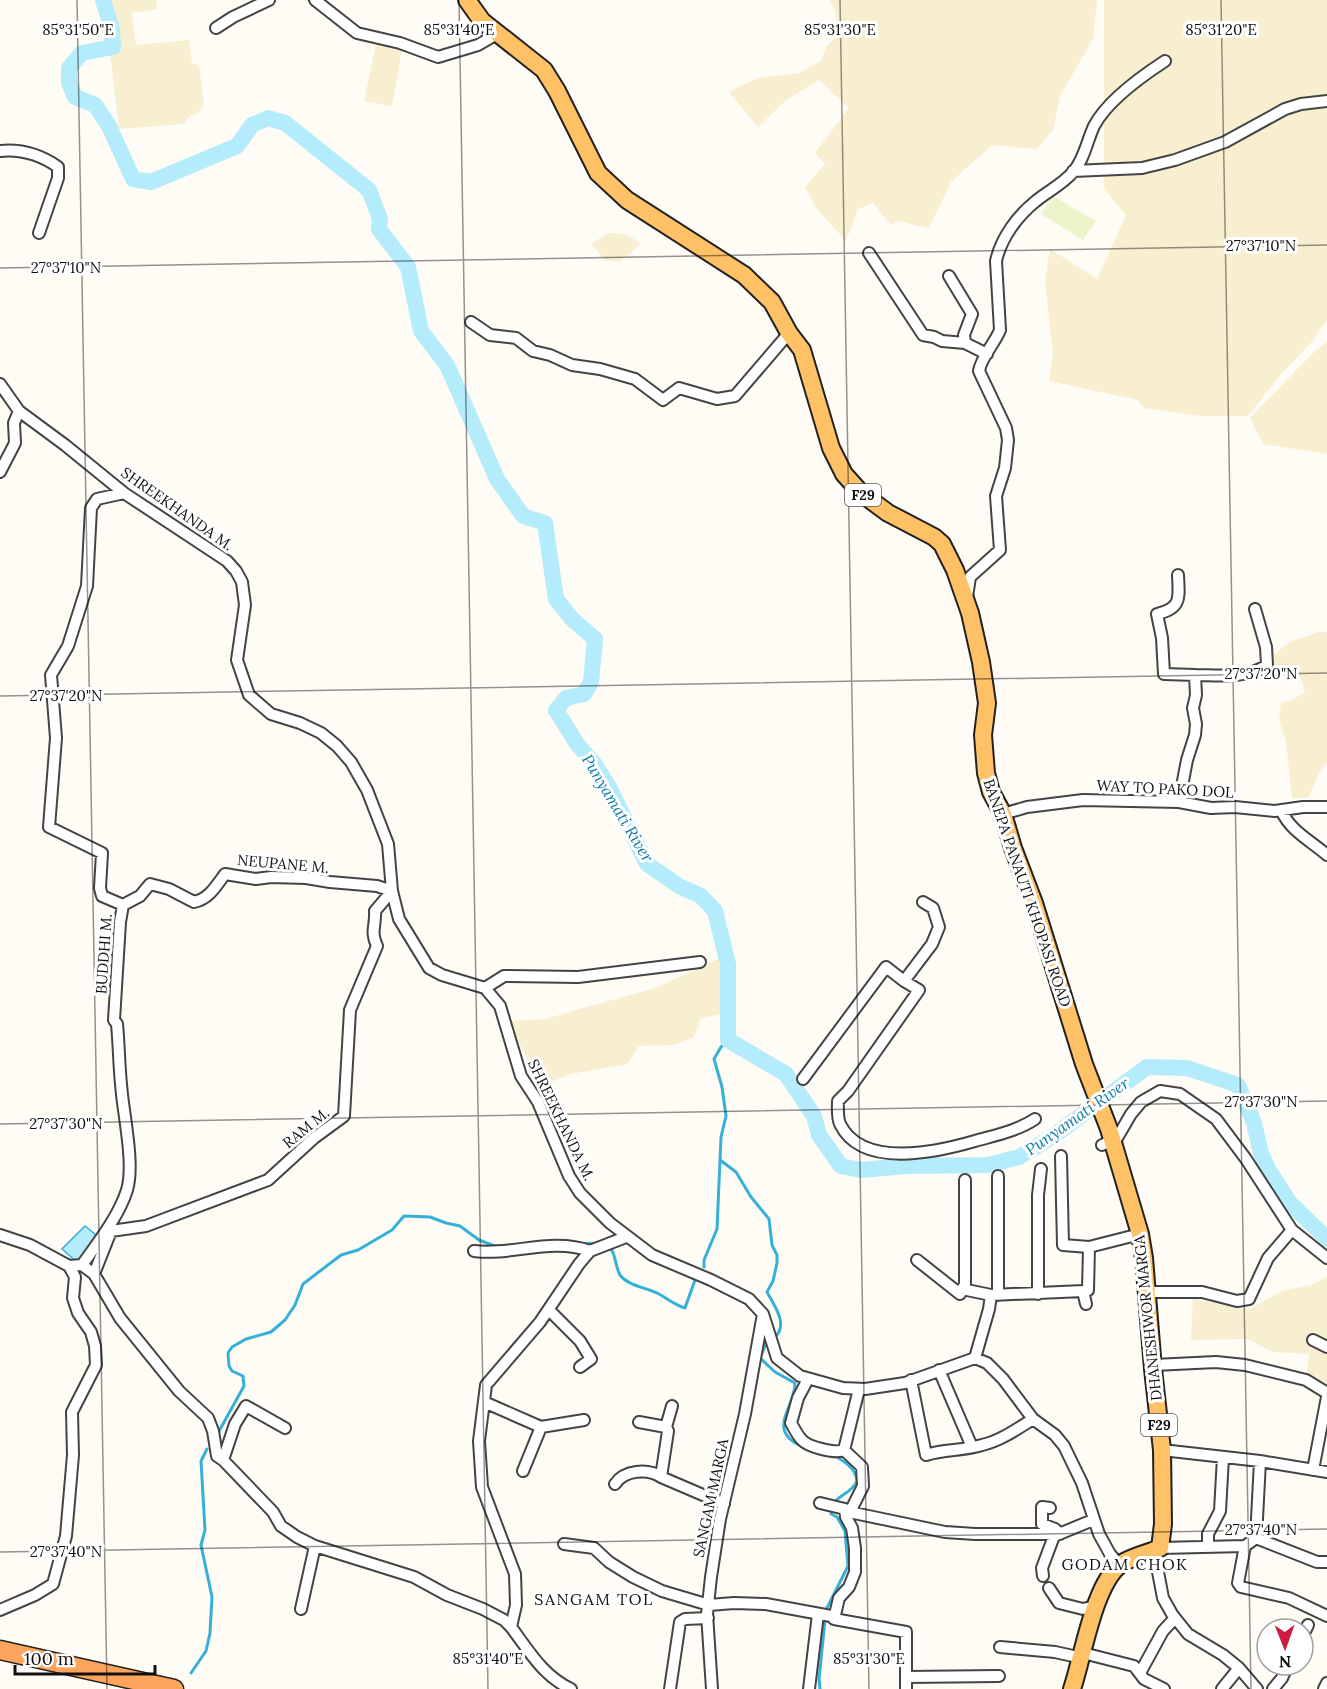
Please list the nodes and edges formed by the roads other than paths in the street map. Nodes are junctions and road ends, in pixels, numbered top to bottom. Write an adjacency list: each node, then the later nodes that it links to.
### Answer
1 (269, 0): 4 (street)
2 (315, 0): 5 (street)
3 (466, 0): 5 (main road, BANEPA PANAUTI KHOPASI ROAD / F29)
4 (216, 28)
5 (497, 34): 14 (main road, BANEPA PANAUTI KHOPASI ROAD / F29)
6 (1166, 61): 9 (street)
7 (1327, 101): 9 (street)
8 (0, 151): 10 (street)
9 (1073, 171): 16 (street)
10 (39, 233)
11 (869, 253): 15 (street)
12 (949, 276): 15 (street)
13 (471, 322): 14 (street)
14 (789, 333): 22 (main road, BANEPA PANAUTI KHOPASI ROAD / F29)
15 (965, 344): 16 (street)
16 (987, 354): 22 (street)
17 (0, 385): 18 (street, SHREEKHANDA M.)
18 (19, 411): 19 (street); 20 (street, SHREEKHANDA M.)
19 (0, 472)
20 (124, 494): 30 (street, SHREEKHANDA M.); 32 (street, BUDDHI M.)
21 (1178, 575): 24 (street)
22 (966, 600): 28 (main road, BANEPA PANAUTI KHOPASI ROAD / F29)
23 (1255, 609): 24 (street)
24 (1195, 675): 25 (street)
25 (1179, 802): 27 (street, WAY TO PAKO DOL); 28 (street, WAY TO PAKO DOL)
26 (1327, 807): 27 (street, WAY TO PAKO DOL)
27 (1281, 810): 29 (street)
28 (1003, 814): 38 (main road, BANEPA PANAUTI KHOPASI ROAD / F29)
29 (1327, 855)
30 (392, 891): 32 (street, NEUPANE M.); 35 (street, SHREEKHANDA M.); 54 (street, RAM M.)
31 (923, 903): 34 (street)
32 (123, 905): 52 (street, BUDDHI M.)
33 (700, 962): 35 (street)
34 (904, 981): 36 (street); 37 (street)
35 (485, 988): 46 (street, SHREEKHANDA M.)
36 (803, 1079)
37 (1035, 1119)
38 (1108, 1138): 43 (street); 44 (main road, DHANESHWOR MARGA / F29)
39 (1061, 1156): 47 (street)
40 (1041, 1168): 58 (street)
41 (998, 1176): 59 (street)
42 (965, 1180): 55 (street)
43 (1292, 1230): 50 (street); 57 (street)
44 (1140, 1234): 47 (street); 57 (main road, DHANESHWOR MARGA / F29)
45 (0, 1235): 53 (street)
46 (624, 1238): 48 (street); 62 (street, SHREEKHANDA M.)
47 (1089, 1247): 56 (street)
48 (595, 1250): 49 (street); 61 (street)
49 (474, 1251)
50 (1327, 1258)
51 (917, 1260): 55 (street)
52 (82, 1265): 53 (street); 54 (street)
53 (69, 1266): 111 (street)
54 (94, 1274): 85 (street)
55 (962, 1289): 59 (street)
56 (1083, 1291): 58 (street); 60 (street)
57 (1147, 1292): 66 (main road, DHANESHWOR MARGA / F29)
58 (1038, 1294): 59 (street)
59 (995, 1295): 65 (street)
60 (1086, 1304)
61 (549, 1310): 67 (street); 73 (street)
62 (763, 1314): 69 (street); 93 (street, SANGAM MARGA)
63 (1313, 1340): 64 (street)
64 (1327, 1347)
65 (975, 1358): 68 (street); 75 (street)
66 (1154, 1365): 72 (street); 83 (main road, DHANESHWOR MARGA / F29)
67 (579, 1367)
68 (939, 1370): 70 (street); 81 (street)
69 (808, 1379): 71 (street); 82 (street)
70 (911, 1380): 71 (street); 81 (street)
71 (859, 1389): 82 (street)
72 (1327, 1395): 88 (street)
73 (483, 1402): 78 (street); 117 (street)
74 (672, 1406): 79 (street)
75 (1033, 1419): 81 (street); 96 (street)
76 (584, 1420): 78 (street)
77 (639, 1422): 79 (street)
78 (542, 1427): 87 (street)
79 (666, 1427): 90 (street)
80 (285, 1428): 85 (street)
81 (972, 1447)
82 (844, 1450): 95 (street)
83 (1162, 1450): 84 (street); 103 (main road, DHANESHWOR MARGA / F29)
84 (1223, 1457): 86 (street); 101 (street)
85 (223, 1460): 100 (street)
86 (1260, 1461): 88 (street); 98 (street)
87 (523, 1470)
88 (1313, 1470): 89 (street)
89 (1327, 1472)
90 (662, 1477): 91 (street); 93 (street)
91 (615, 1484)
92 (820, 1503): 95 (street)
93 (724, 1504): 108 (street, SANGAM MARGA)
94 (1050, 1508): 97 (street)
95 (848, 1510): 97 (street); 116 (street)
96 (1093, 1520): 97 (street); 105 (street)
97 (1057, 1535): 106 (street)
98 (1256, 1538): 102 (street); 104 (street)
99 (564, 1544): 108 (street)
100 (315, 1546): 110 (street); 117 (street)
101 (1208, 1546): 102 (street); 103 (street)
102 (1245, 1546): 113 (street)
103 (1157, 1550): 105 (main road); 115 (street)
104 (1327, 1562)
105 (1120, 1565): 109 (main road)
106 (1043, 1576)
107 (1049, 1588): 109 (street)
108 (709, 1605): 112 (street); 114 (street, SANGAM MARGA)
109 (1095, 1606): 120 (main road)
110 (301, 1609)
111 (0, 1610)
112 (818, 1614): 116 (street); 131 (street)
113 (1327, 1616)
114 (708, 1618): 129 (street); 130 (street, SANGAM MARGA)
115 (1175, 1618): 121 (street); 122 (street)
116 (834, 1620): 124 (street)
117 (512, 1627): 128 (street)
118 (1000, 1647): 120 (street)
119 (0, 1650): 127 (highway)
120 (1082, 1655): 122 (street); 133 (main road)
121 (1239, 1668): 135 (street); 136 (street)
122 (1140, 1673): 134 (street)
123 (999, 1676): 124 (street)
124 (906, 1677): 132 (street)
125 (1282, 1677): 137 (street)
126 (1327, 1683): 138 (street)
127 (174, 1689)
128 (571, 1689)
129 (670, 1689)
130 (712, 1689)
131 (809, 1689)
132 (906, 1689)
133 (1072, 1689)
134 (1164, 1689)
135 (1222, 1689)
136 (1257, 1689)
137 (1273, 1689)
138 (1324, 1689)

